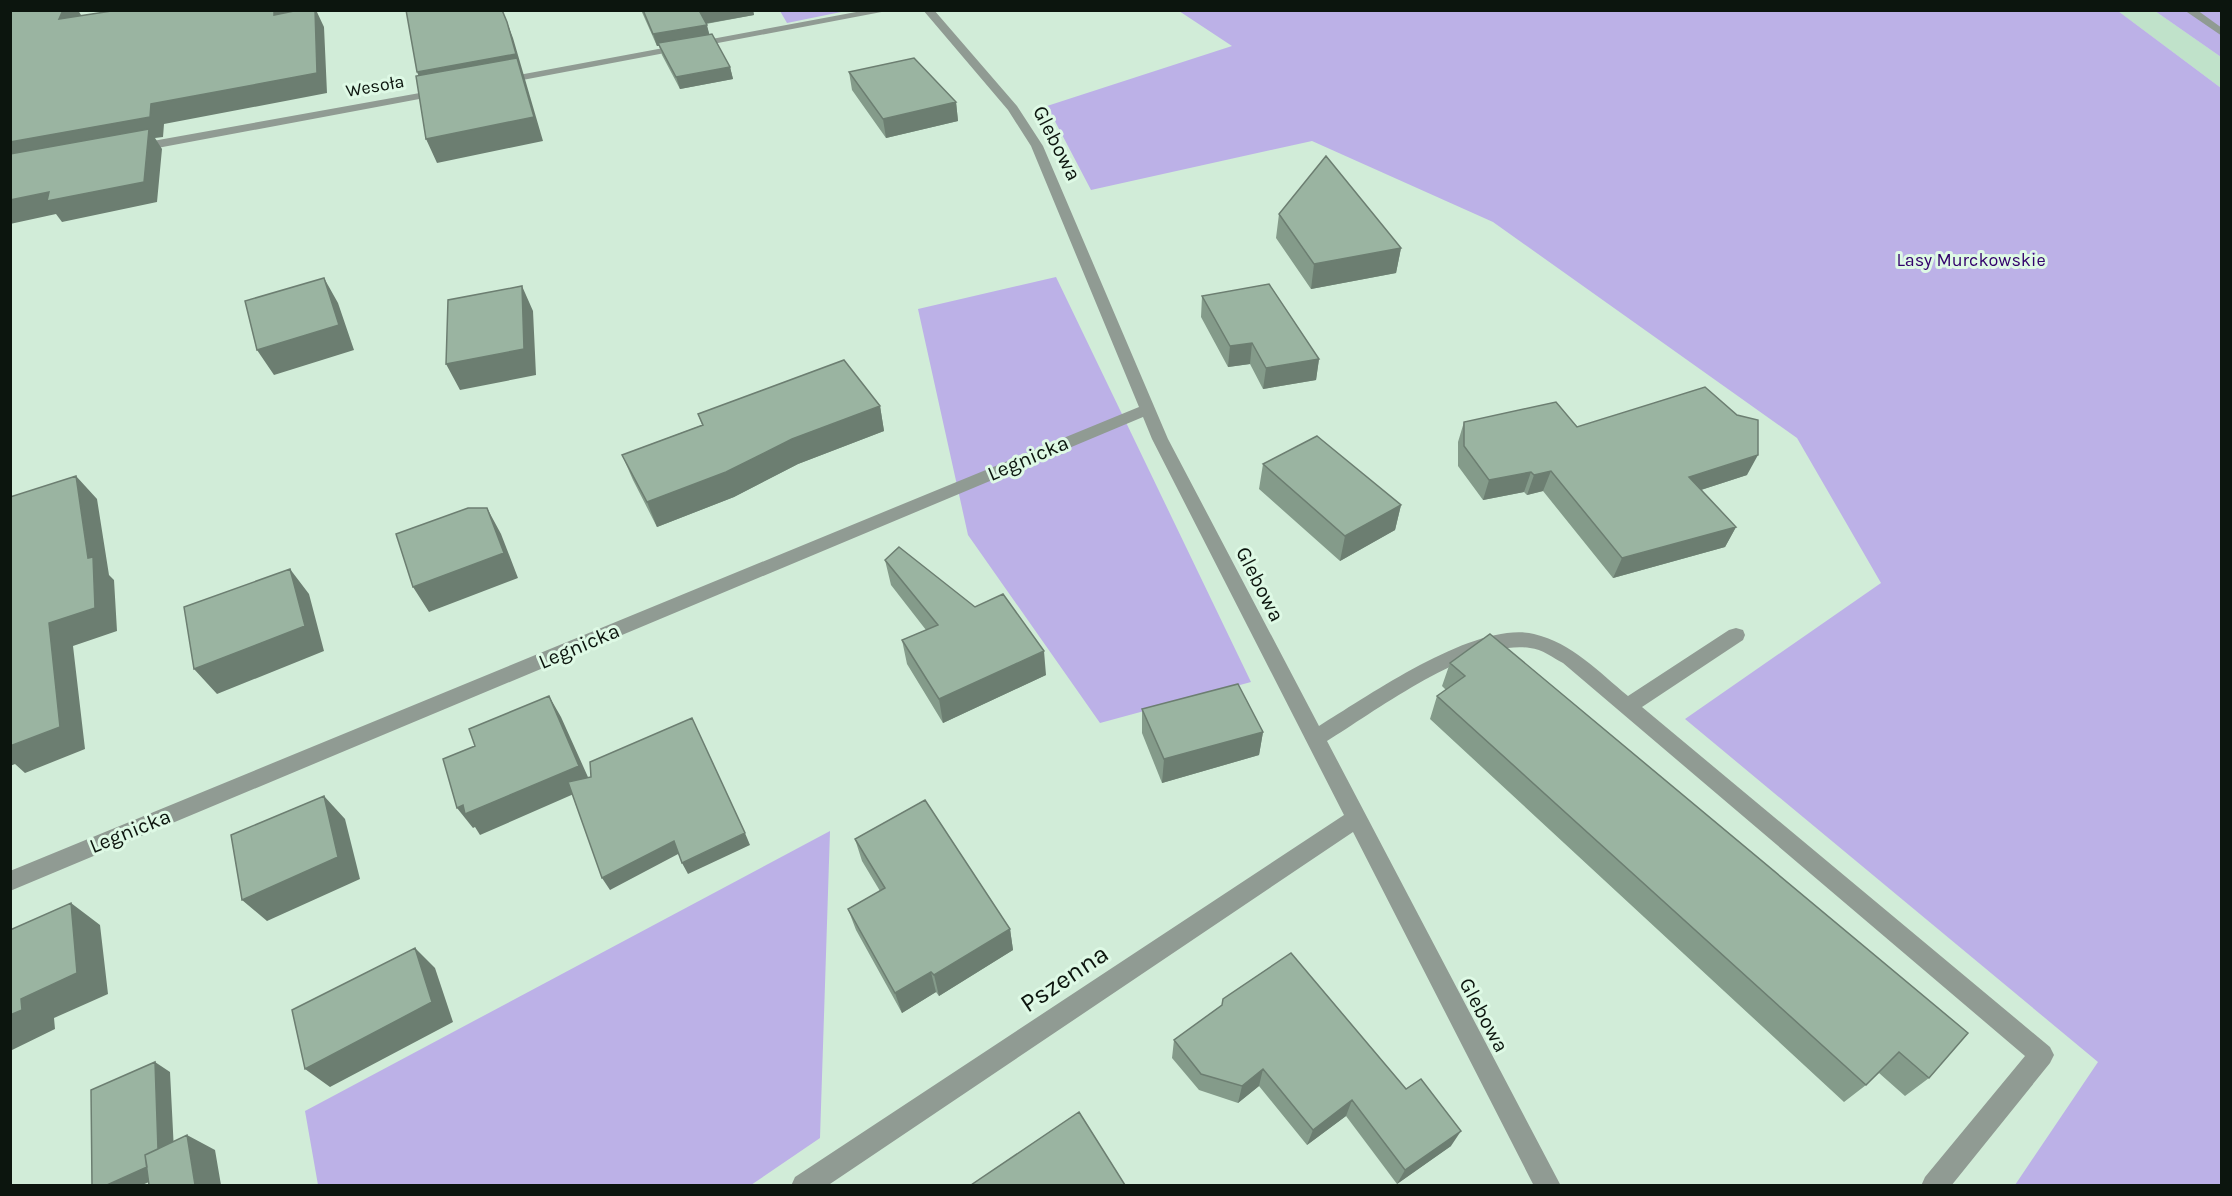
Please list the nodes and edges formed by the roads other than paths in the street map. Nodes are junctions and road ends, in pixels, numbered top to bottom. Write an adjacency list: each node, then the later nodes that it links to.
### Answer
1 (887, 10): 5 (street)
2 (928, 10): 8 (street, Glebowa)
3 (2189, 10): 4 (street)
4 (2222, 33)
5 (489, 83)
6 (454, 90): 7 (street, Wesoła)
7 (127, 150)
8 (1148, 409): 11 (street, Glebowa); 13 (street, Legnicka)
9 (1736, 635): 10 (street)
10 (1628, 706): 11 (street); 16 (street)
11 (1314, 739): 12 (street, Glebowa)
12 (1355, 819): 14 (street, Pszenna); 15 (street, Glebowa)
13 (10, 881)
14 (804, 1185)
15 (1548, 1185)
16 (1934, 1185)

